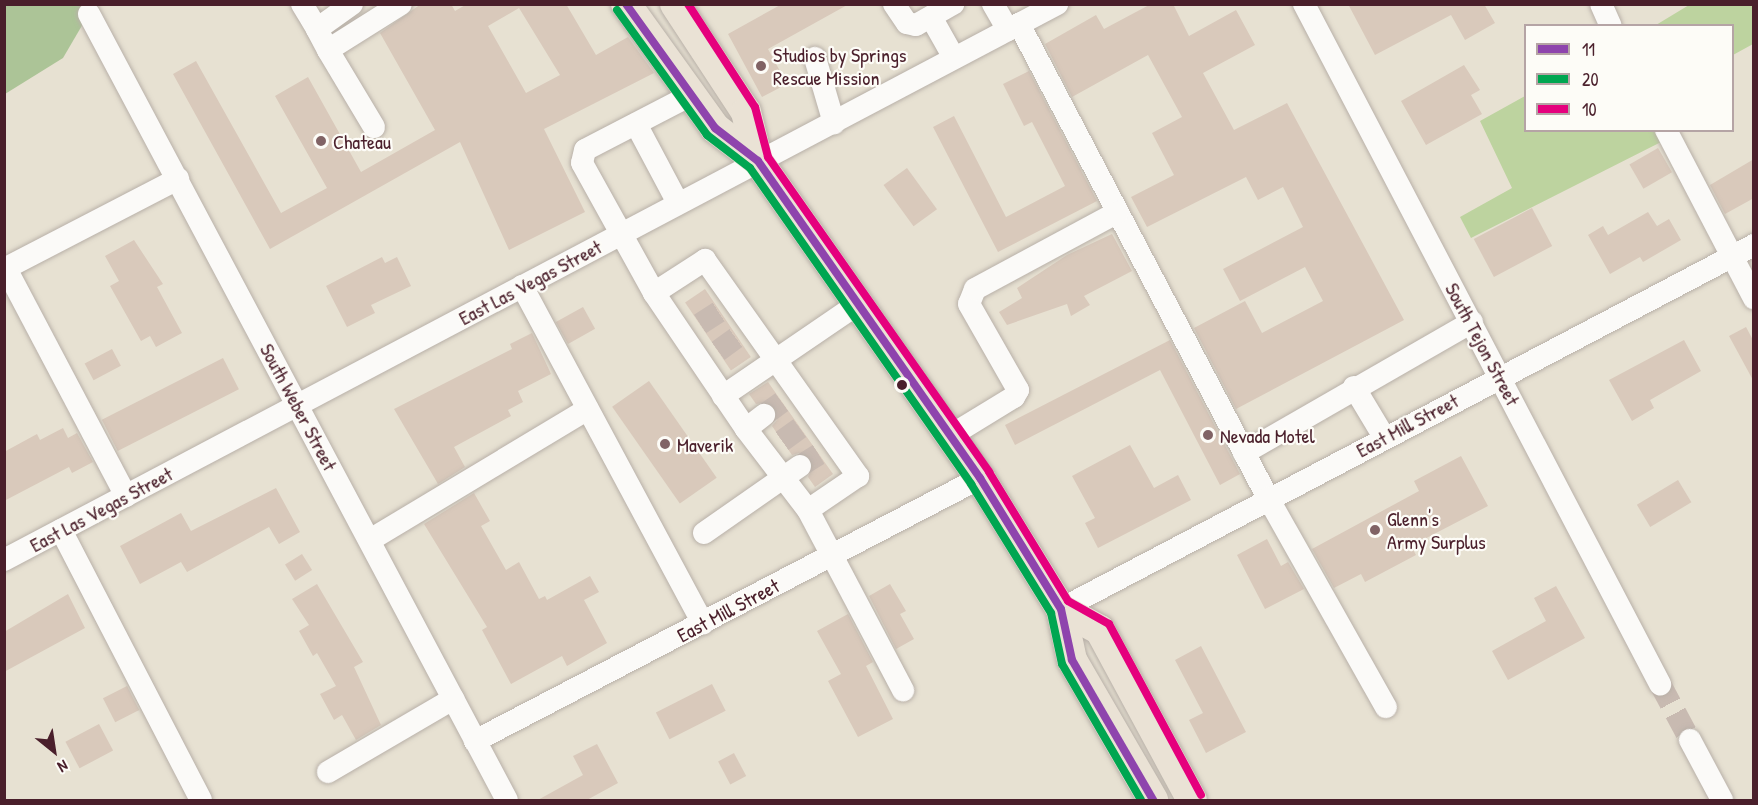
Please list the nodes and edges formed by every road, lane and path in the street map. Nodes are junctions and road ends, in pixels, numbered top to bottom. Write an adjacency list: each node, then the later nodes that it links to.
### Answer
1 (302, 4): 16 (street)
2 (352, 4): 16 (street)
3 (626, 4): 20 (main road)
4 (675, 4): 25 (main road)
5 (894, 4): 13 (street)
6 (953, 4): 13 (street)
7 (993, 4): 15 (street)
8 (1057, 4): 15 (street, East Las Vegas Street)
9 (1304, 4): 36 (street, South Tejon Street)
10 (1601, 4): 14 (street)
11 (391, 7): 17 (street)
12 (89, 14): 26 (street, South Weber Street)
13 (931, 17): 19 (street)
14 (1610, 24)
15 (1014, 27): 19 (street, East Las Vegas Street); 28 (street)
16 (317, 28): 17 (street)
17 (328, 50): 23 (street)
18 (815, 58): 21 (street)
19 (954, 58): 21 (street, East Las Vegas Street)
20 (691, 95): 22 (street); 25 (main road)
21 (834, 123): 25 (street, East Las Vegas Street)
22 (636, 124): 27 (street); 29 (street)
23 (374, 127)
24 (1667, 132): 31 (street)
25 (758, 161): 27 (street, East Las Vegas Street); 35 (main road)
26 (178, 179): 42 (street, South Weber Street); 51 (street)
27 (678, 203): 29 (street, East Las Vegas Street)
28 (1118, 212): 46 (street); 48 (street)
29 (620, 234): 32 (street, East Las Vegas Street); 33 (street)
30 (1754, 244): 31 (street, East Mill Street)
31 (1731, 256): 34 (street); 38 (street, East Mill Street)
32 (522, 286): 42 (street, East Las Vegas Street); 43 (street)
33 (654, 292): 37 (street); 40 (street)
34 (1754, 298)
35 (858, 304): 37 (street); 46 (main road)
36 (1472, 322): 38 (street, South Tejon Street); 39 (street)
37 (777, 362): 40 (street); 41 (street)
38 (1501, 376): 47 (street, East Mill Street); 61 (street, South Tejon Street)
39 (1354, 387): 47 (street); 48 (street)
40 (723, 396): 44 (street)
41 (781, 403): 44 (street); 45 (street)
42 (297, 406): 51 (street, East Las Vegas Street); 56 (street, South Weber Street)
43 (588, 409): 56 (street); 60 (street)
44 (746, 429): 45 (street)
45 (791, 435): 49 (street); 49 (street)
46 (950, 436): 50 (main road)
47 (1384, 437): 52 (street, East Mill Street)
48 (1244, 453): 52 (street)
49 (809, 460): 53 (street); 53 (street); 55 (street)
50 (980, 478): 57 (street, East Mill Street); 59 (main road)
51 (126, 496): 54 (street, East Las Vegas Street)
52 (1268, 498): 59 (street, East Mill Street); 64 (street)
53 (808, 510): 57 (street)
54 (61, 530): 58 (street, East Las Vegas Street); 68 (street)
55 (704, 533)
56 (370, 540): 63 (street, South Weber Street)
57 (831, 556): 60 (street, East Mill Street); 62 (street)
58 (4, 560)
59 (1061, 609): 70 (main road); 71 (main road)
60 (703, 624): 66 (street, East Mill Street)
61 (1660, 684)
62 (903, 690)
63 (453, 699): 66 (street, South Weber Street); 67 (street)
64 (1386, 707)
65 (1690, 740): 72 (street)
66 (475, 741): 69 (street, South Weber Street)
67 (328, 772)
68 (201, 801)
69 (507, 801)
70 (1153, 801)
71 (1192, 801)
72 (1722, 801)

